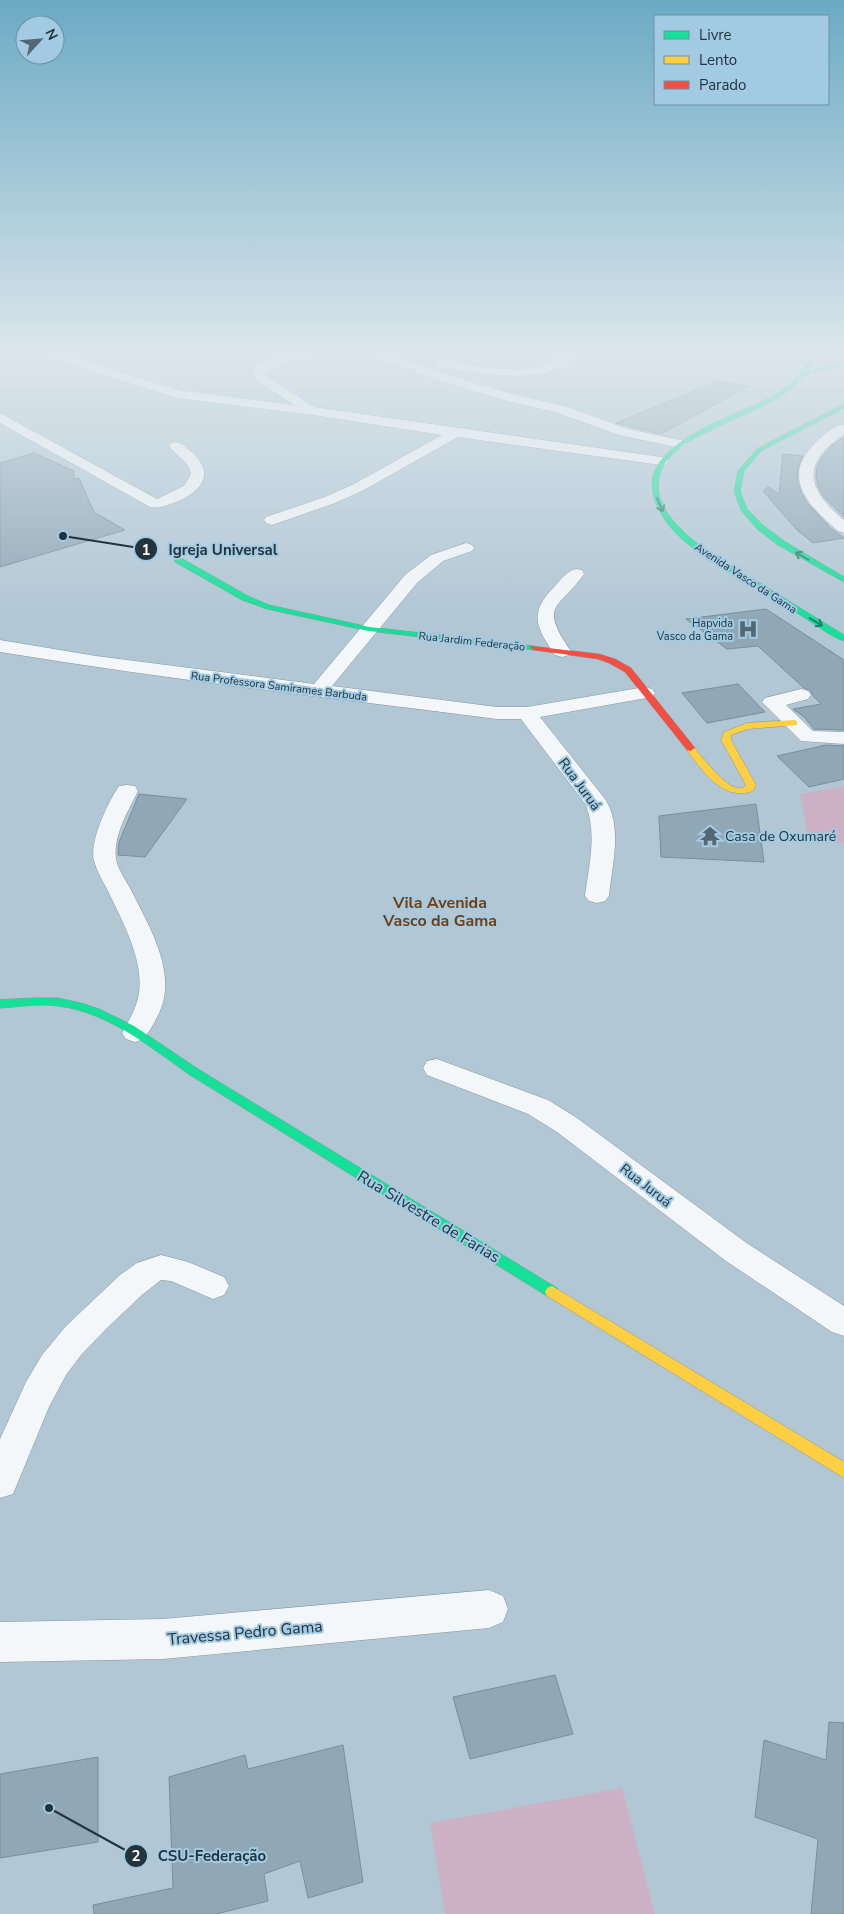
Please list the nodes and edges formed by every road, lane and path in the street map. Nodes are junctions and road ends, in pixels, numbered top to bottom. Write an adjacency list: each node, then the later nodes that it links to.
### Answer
1 (40, 439): 9 (street)
2 (445, 439): 11 (street)
3 (502, 439): 10 (street)
4 (658, 439): 8 (street)
5 (689, 439): 8 (main road)
6 (777, 439): 16 (main road, one-way to 6)
7 (831, 439): 12 (street)
8 (680, 444): 10 (main road)
9 (176, 446)
10 (661, 461): 19 (main road, Avenida Vasco da Gama, one-way to 19)
11 (272, 520)
12 (844, 528)
13 (466, 548): 17 (street)
14 (178, 560): 17 (main road, Rua Jardim Federação)
15 (576, 574): 22 (street)
16 (844, 580)
17 (369, 630): 22 (main road, Rua Jardim Federação); 23 (street)
18 (0, 634): 21 (street, Rua Professora Samirames Barbuda)
19 (844, 640)
20 (0, 646): 21 (street, Rua Professora Samirames Barbuda)
21 (31, 651): 23 (street, Rua Professora Samirames Barbuda)
22 (562, 651): 24 (main road, Rua Jardim Federação)
23 (318, 691): 26 (street, Rua Professora Samirames Barbuda)
24 (645, 693): 26 (street); 27 (main road, Rua Jardim Federação)
25 (801, 695): 27 (street)
26 (527, 713): 30 (street, Rua Juruá)
27 (794, 723): 28 (street)
28 (844, 738)
29 (127, 791): 32 (street)
30 (597, 896)
31 (0, 1004): 32 (main road, Rua Silvestre de Farias)
32 (135, 1033): 36 (main road, Rua Silvestre de Farias)
33 (437, 1068): 35 (street, Rua Juruá)
34 (213, 1286): 37 (street)
35 (844, 1322)
36 (844, 1471)
37 (0, 1482)
38 (489, 1609): 39 (street, Travessa Pedro Gama)
39 (0, 1642)

